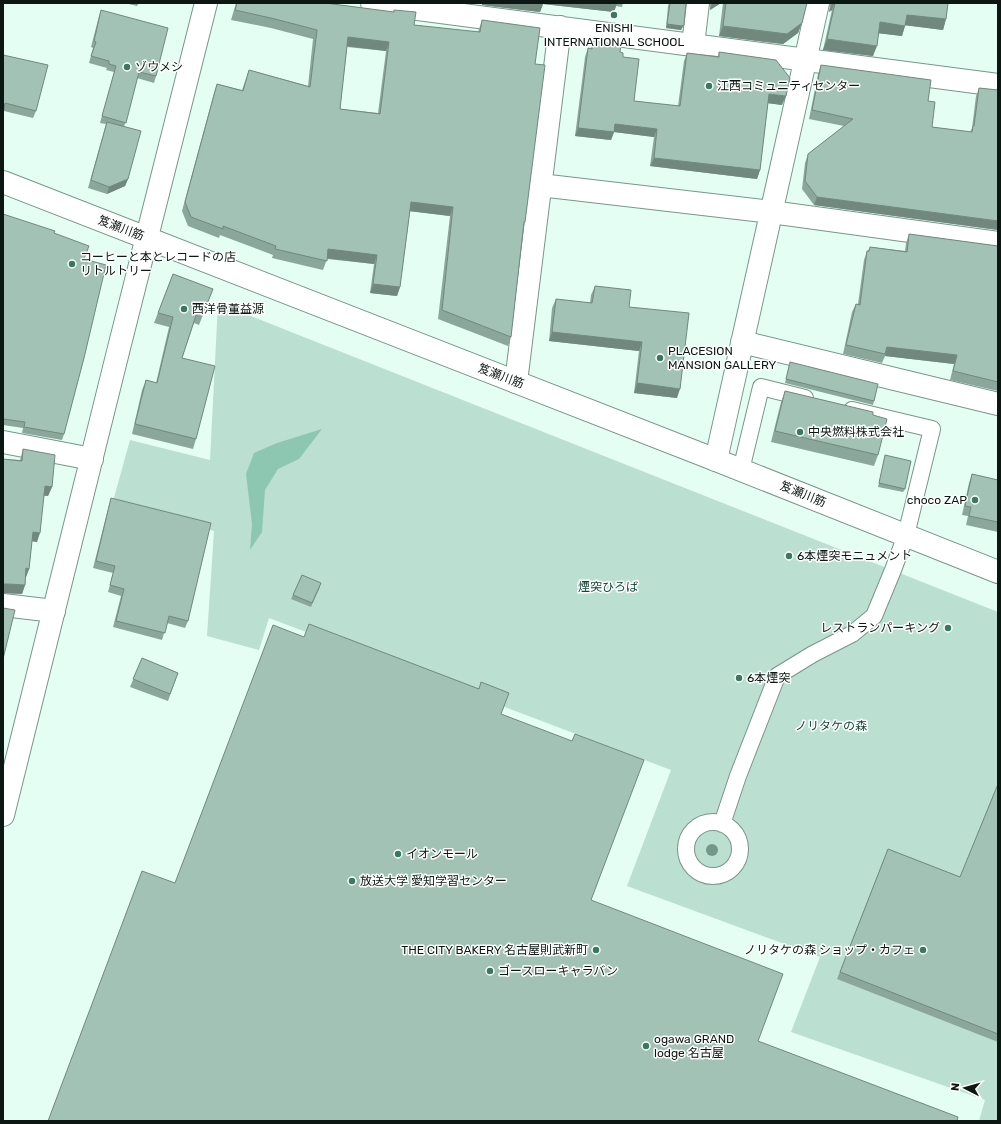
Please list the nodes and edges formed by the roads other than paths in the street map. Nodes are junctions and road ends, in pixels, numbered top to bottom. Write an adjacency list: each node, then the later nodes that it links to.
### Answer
1 (206, 3): 12 (street)
2 (372, 3): 5 (street)
3 (698, 3): 6 (street)
4 (818, 3): 7 (street)
5 (560, 27): 6 (street); 10 (street)
6 (693, 45): 7 (street)
7 (805, 60): 8 (street); 11 (street)
8 (998, 85)
9 (3, 182): 12 (street, 笈瀬川筋)
10 (540, 185): 11 (street); 15 (street)
11 (771, 212): 13 (street); 14 (street)
12 (146, 238): 15 (street, 笈瀬川筋); 18 (street)
13 (998, 244)
14 (742, 342): 16 (street); 19 (street)
15 (516, 382): 19 (street, 笈瀬川筋)
16 (998, 404)
17 (3, 442): 18 (street)
18 (92, 460): 24 (street)
19 (716, 460): 20 (street, 笈瀬川筋)
20 (741, 470): 21 (street, 笈瀬川筋); 21 (lane)
21 (906, 535): 22 (street, 笈瀬川筋); 26 (lane)
22 (998, 572)
23 (3, 605): 24 (street)
24 (54, 611): 25 (street)
25 (3, 815)
26 (722, 824)

